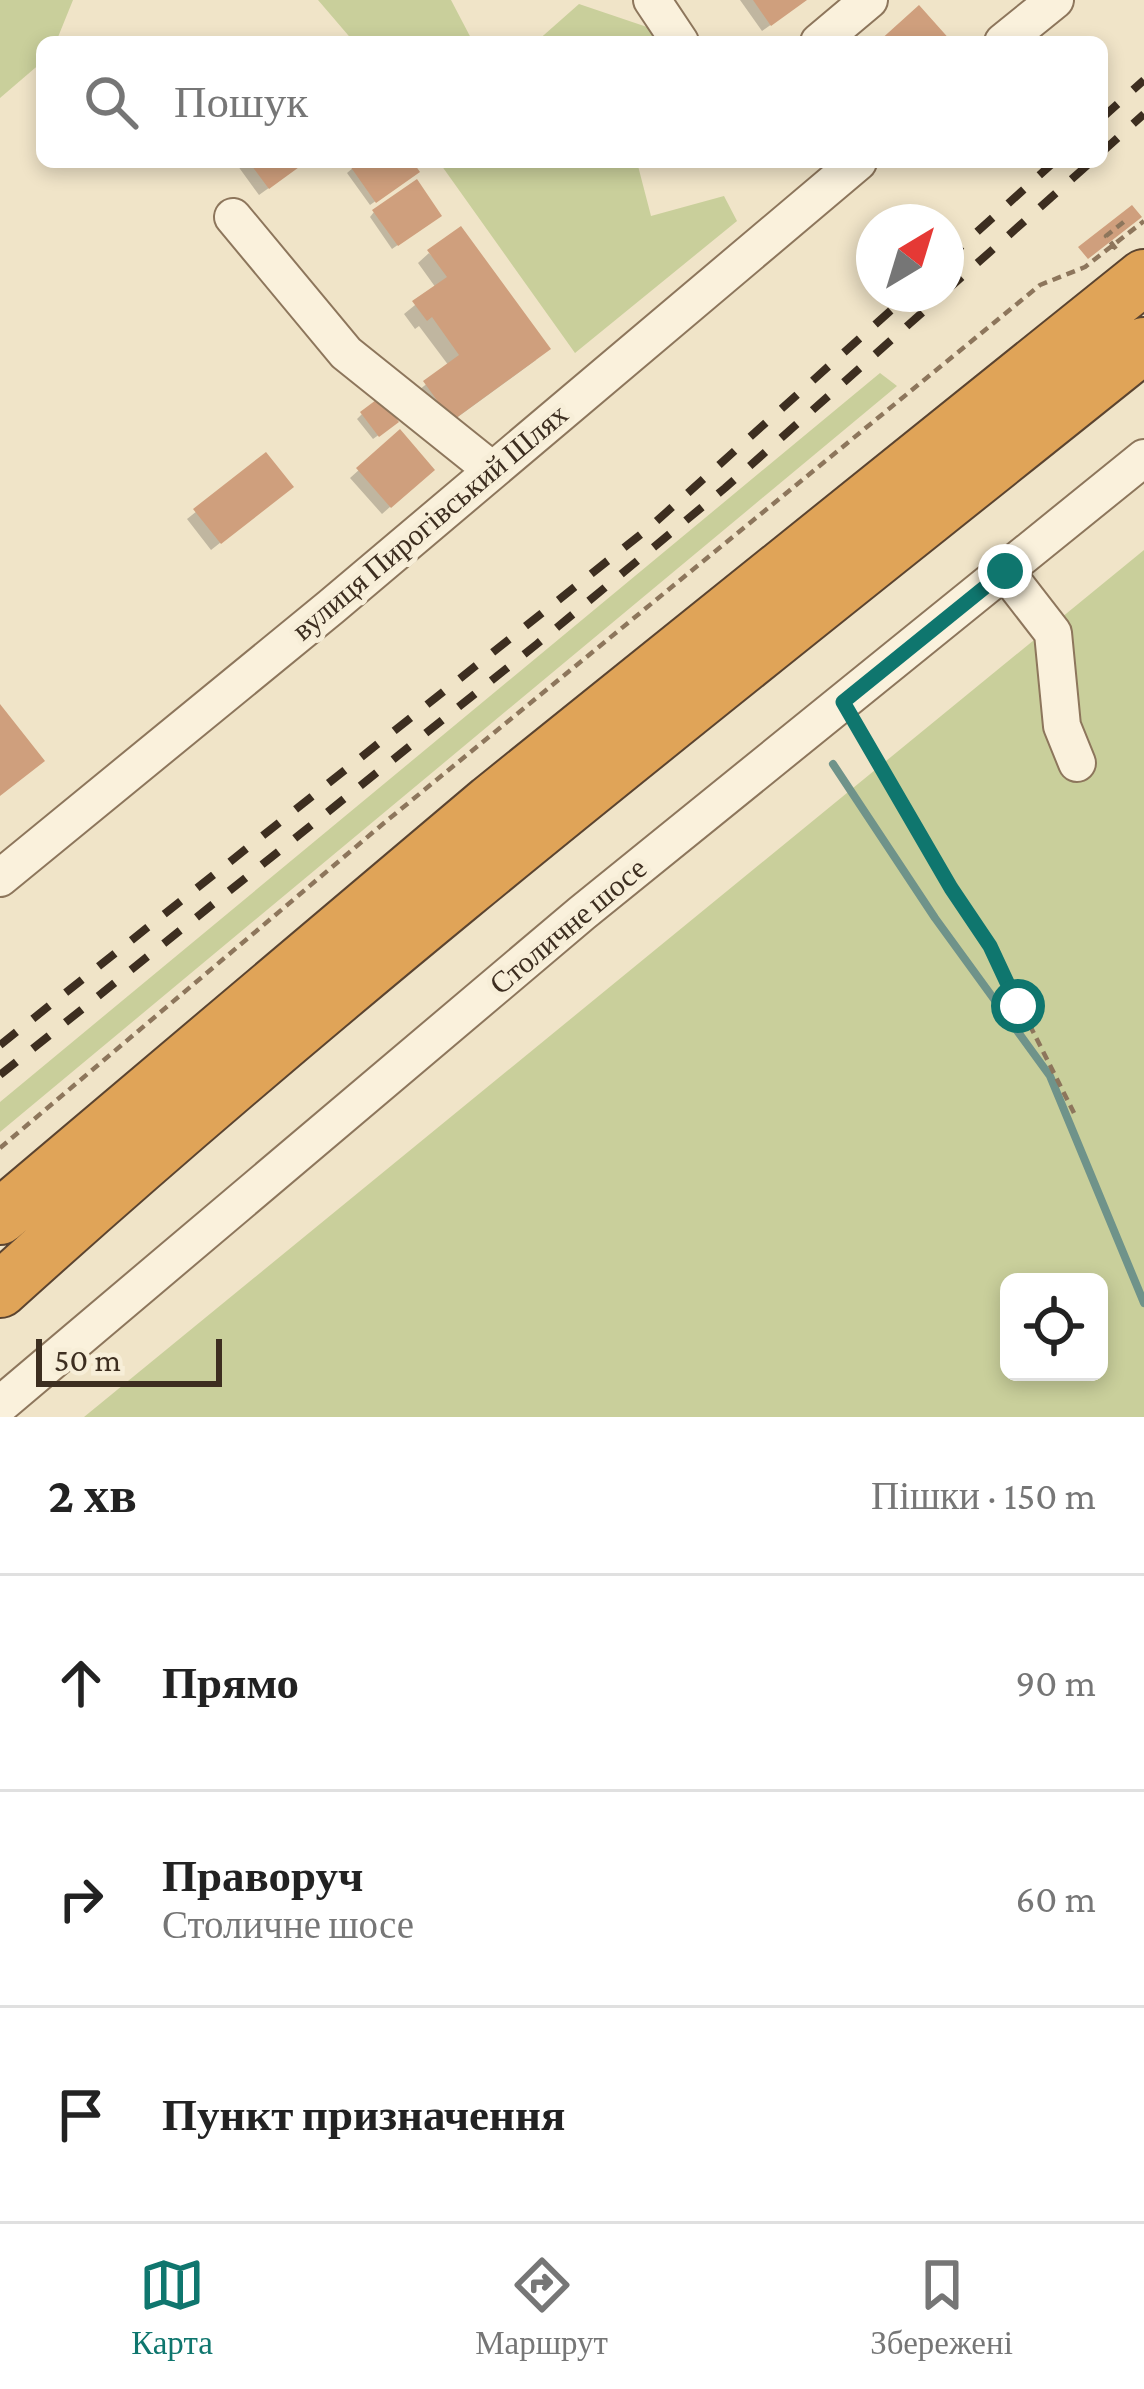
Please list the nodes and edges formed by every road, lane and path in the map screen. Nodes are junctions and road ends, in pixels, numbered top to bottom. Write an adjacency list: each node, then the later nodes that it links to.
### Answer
1 (652, 0): 4 (street)
2 (869, 0): 5 (street)
3 (1055, 0): 6 (street)
4 (676, 36)
5 (833, 36)
6 (1010, 36)
7 (851, 168): 15 (street, вулиця Пирогівський Шлях)
8 (233, 217): 15 (street)
9 (1126, 220): 11 (path)
10 (1144, 221): 21 (path)
11 (1106, 236)
12 (1144, 277): 22 (highway)
13 (1144, 346): 23 (highway)
14 (1144, 458): 16 (street, Столичне шосе)
15 (492, 470): 19 (street, вулиця Пирогівський Шлях)
16 (1005, 571): 17 (street, Столичне шосе); 18 (street)
17 (843, 702): 20 (path); 26 (street, Столичне шосе)
18 (1077, 763)
19 (0, 878)
20 (1075, 1113)
21 (0, 1148)
22 (0, 1217)
23 (51, 1244): 24 (highway); 25 (street)
24 (0, 1290)
25 (0, 1312)
26 (0, 1405)

